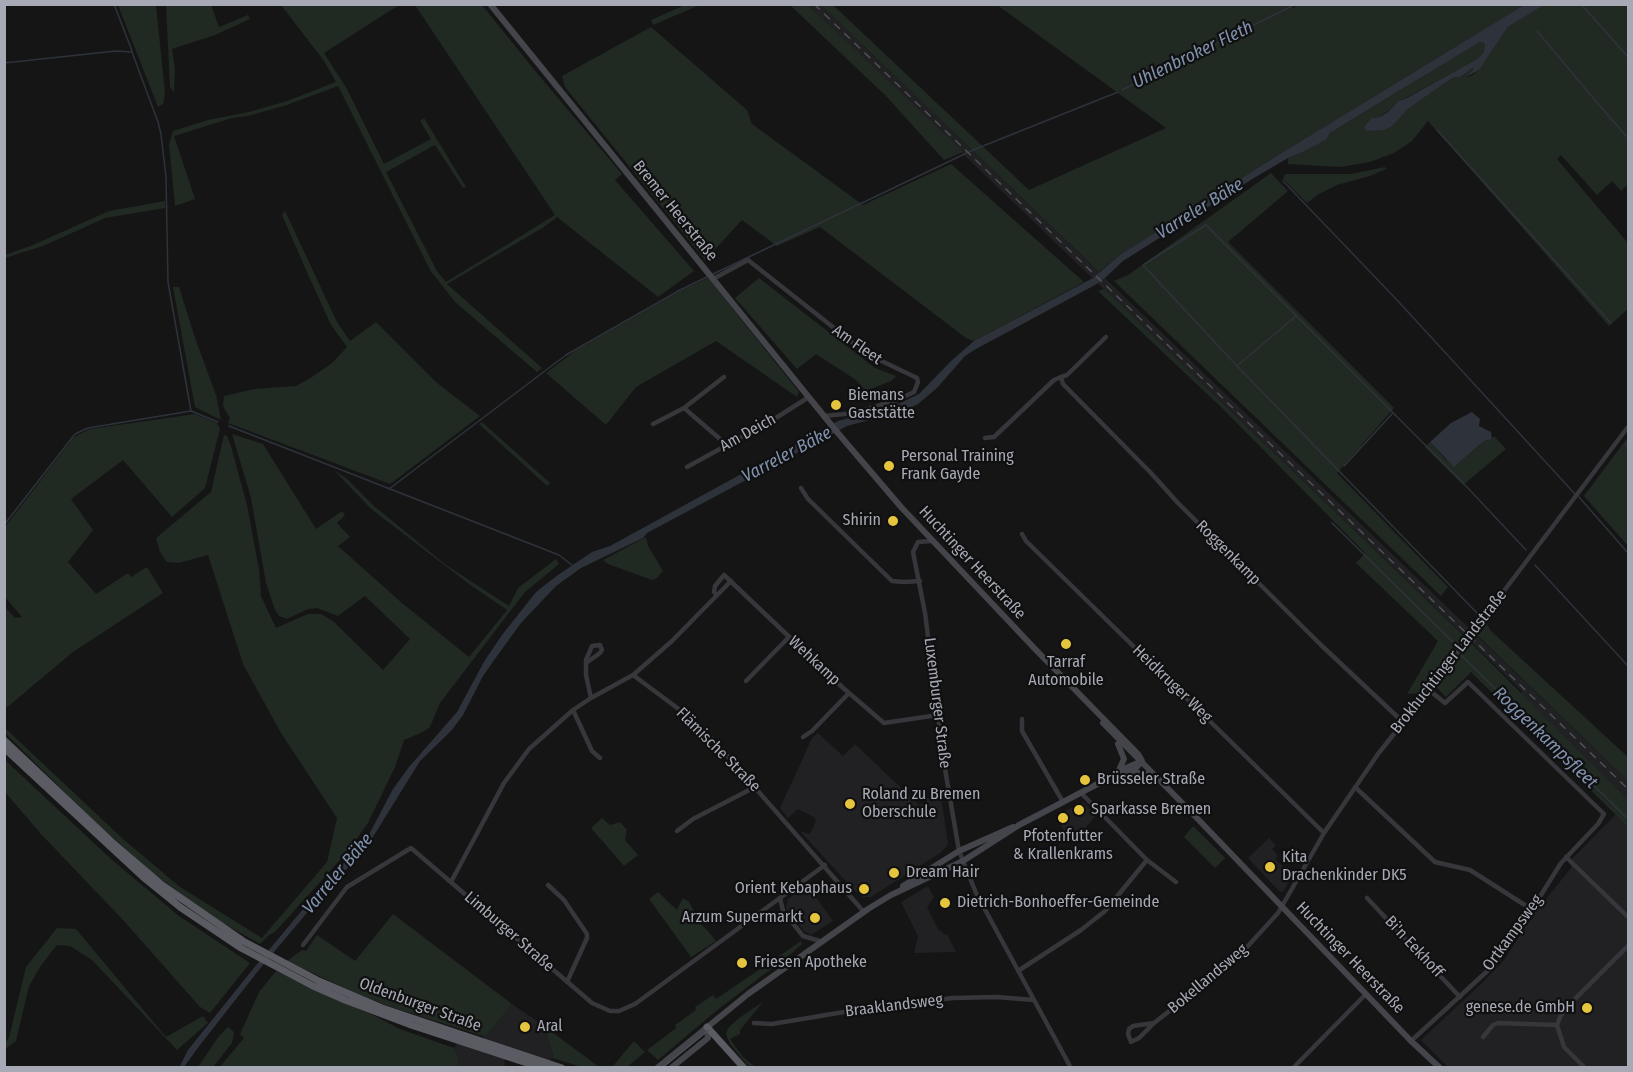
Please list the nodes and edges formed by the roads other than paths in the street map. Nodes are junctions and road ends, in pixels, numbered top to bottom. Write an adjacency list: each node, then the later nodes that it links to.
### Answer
1 (490, 4): 2 (main road, Bremer Heerstraße)
2 (713, 279): 6 (main road, Bremer Heerstraße); 8 (street, Am Fleet)
3 (1106, 337): 5 (street)
4 (724, 377): 7 (street)
5 (1061, 377): 12 (street); 32 (street, Roggenkamp)
6 (809, 397): 8 (main road, Bremer Heerstraße); 13 (street, Am Deich)
7 (684, 408): 9 (street); 13 (street)
8 (824, 416): 11 (main road, Bremer Heerstraße)
9 (653, 424)
10 (1629, 428): 25 (street, Brokhuchtinger Landstraße)
11 (838, 433): 17 (main road, Huchtinger Heerstraße)
12 (985, 438)
13 (728, 445): 14 (street, Am Deich)
14 (687, 467)
15 (801, 488): 18 (street)
16 (1022, 534): 49 (street, Heidkruger Weg)
17 (932, 541): 18 (street, Luxemburger Straße); 28 (main road, Huchtinger Heerstraße)
18 (920, 581): 30 (street, Luxemburger Straße)
19 (731, 582): 20 (street); 20 (street); 21 (street, Wehkamp)
20 (717, 595): 23 (street)
21 (789, 637): 24 (street); 26 (street, Wehkamp)
22 (586, 663): 27 (street)
23 (633, 675): 27 (street); 43 (street, Flämische Straße)
24 (746, 681)
25 (1429, 690): 32 (street, Brokhuchtinger Landstraße); 51 (street, Ortkampsweg)
26 (849, 693): 30 (street, Wehkamp); 33 (street)
27 (591, 698): 29 (street)
28 (1089, 706): 34 (main road, Huchtinger Heerstraße); 38 (main road, Huchtinger Heerstraße)
29 (573, 710): 37 (street); 55 (street)
30 (938, 715): 50 (street, Luxemburger Straße)
31 (1022, 718): 46 (street)
32 (1403, 722): 44 (street, Brokhuchtinger Landstraße)
33 (803, 737)
34 (1114, 737): 38 (main road, Huchtinger Heerstraße); 39 (main road)
35 (4, 740): 68 (highway)
36 (4, 748): 68 (highway)
37 (600, 758)
38 (1142, 761): 39 (main road); 40 (main road); 41 (main road, Huchtinger Heerstraße)
39 (1119, 771): 42 (main road)
40 (1129, 772): 41 (main road); 42 (main road)
41 (1154, 774): 61 (main road, Huchtinger Heerstraße)
42 (1107, 779): 45 (main road)
43 (755, 787): 48 (street); 54 (street, Flämische Straße)
44 (1355, 787): 49 (street, Brokhuchtinger Landstraße); 62 (street)
45 (1081, 793): 46 (main road); 52 (street)
46 (1063, 802): 47 (main road)
47 (1019, 825): 50 (main road); 53 (main road)
48 (677, 831)
49 (1324, 833): 61 (street, Brokhuchtinger Landstraße)
50 (959, 851): 53 (street, Luxemburger Straße); 58 (main road)
51 (1566, 857): 62 (street, Ortkampsweg); 64 (street)
52 (1147, 860): 56 (street); 70 (street)
53 (963, 861): 58 (main road); 70 (street, Luxemburger Straße)
54 (825, 865): 59 (street); 63 (street, Flämische Straße)
55 (451, 882): 66 (street, Limburger Straße); 71 (street, Limburger Straße)
56 (1176, 882)
57 (548, 885): 71 (street)
58 (891, 895): 63 (main road)
59 (780, 898): 65 (street); 71 (street, Limburger Straße)
60 (1367, 898): 73 (street, Bi'n Eekhoff)
61 (1281, 905): 72 (main road, Huchtinger Heerstraße); 76 (street, Bokellandsweg)
62 (1531, 909): 73 (street, Ortkampsweg)
63 (864, 912): 65 (main road)
64 (1629, 917)
65 (820, 941): 78 (main road)
66 (303, 945)
67 (1629, 946): 77 (street)
68 (256, 952): 69 (highway, Oldenburger Straße)
69 (281, 966): 81 (highway, Oldenburger Straße); 82 (highway, Oldenburger Straße)
70 (1018, 971): 74 (street, Luxemburger Straße)
71 (567, 982)
72 (1366, 994): 80 (main road, Huchtinger Heerstraße); 87 (street)
73 (1460, 997): 80 (street, Ortkampsweg)
74 (1034, 1000): 75 (street, Braaklandsweg); 86 (street, Luxemburger Straße)
75 (754, 1023)
76 (1154, 1023): 76 (street, Bokellandsweg)
77 (1557, 1025): 79 (street); 89 (street)
78 (707, 1027): 83 (main road); 84 (main road); 85 (highway)
79 (1483, 1037)
80 (1411, 1041): 88 (main road, Huchtinger Heerstraße)
81 (542, 1068)
82 (562, 1068)
83 (657, 1068)
84 (671, 1068)
85 (744, 1068)
86 (1071, 1068)
87 (1293, 1068)
88 (1440, 1068)
89 (1585, 1068)

